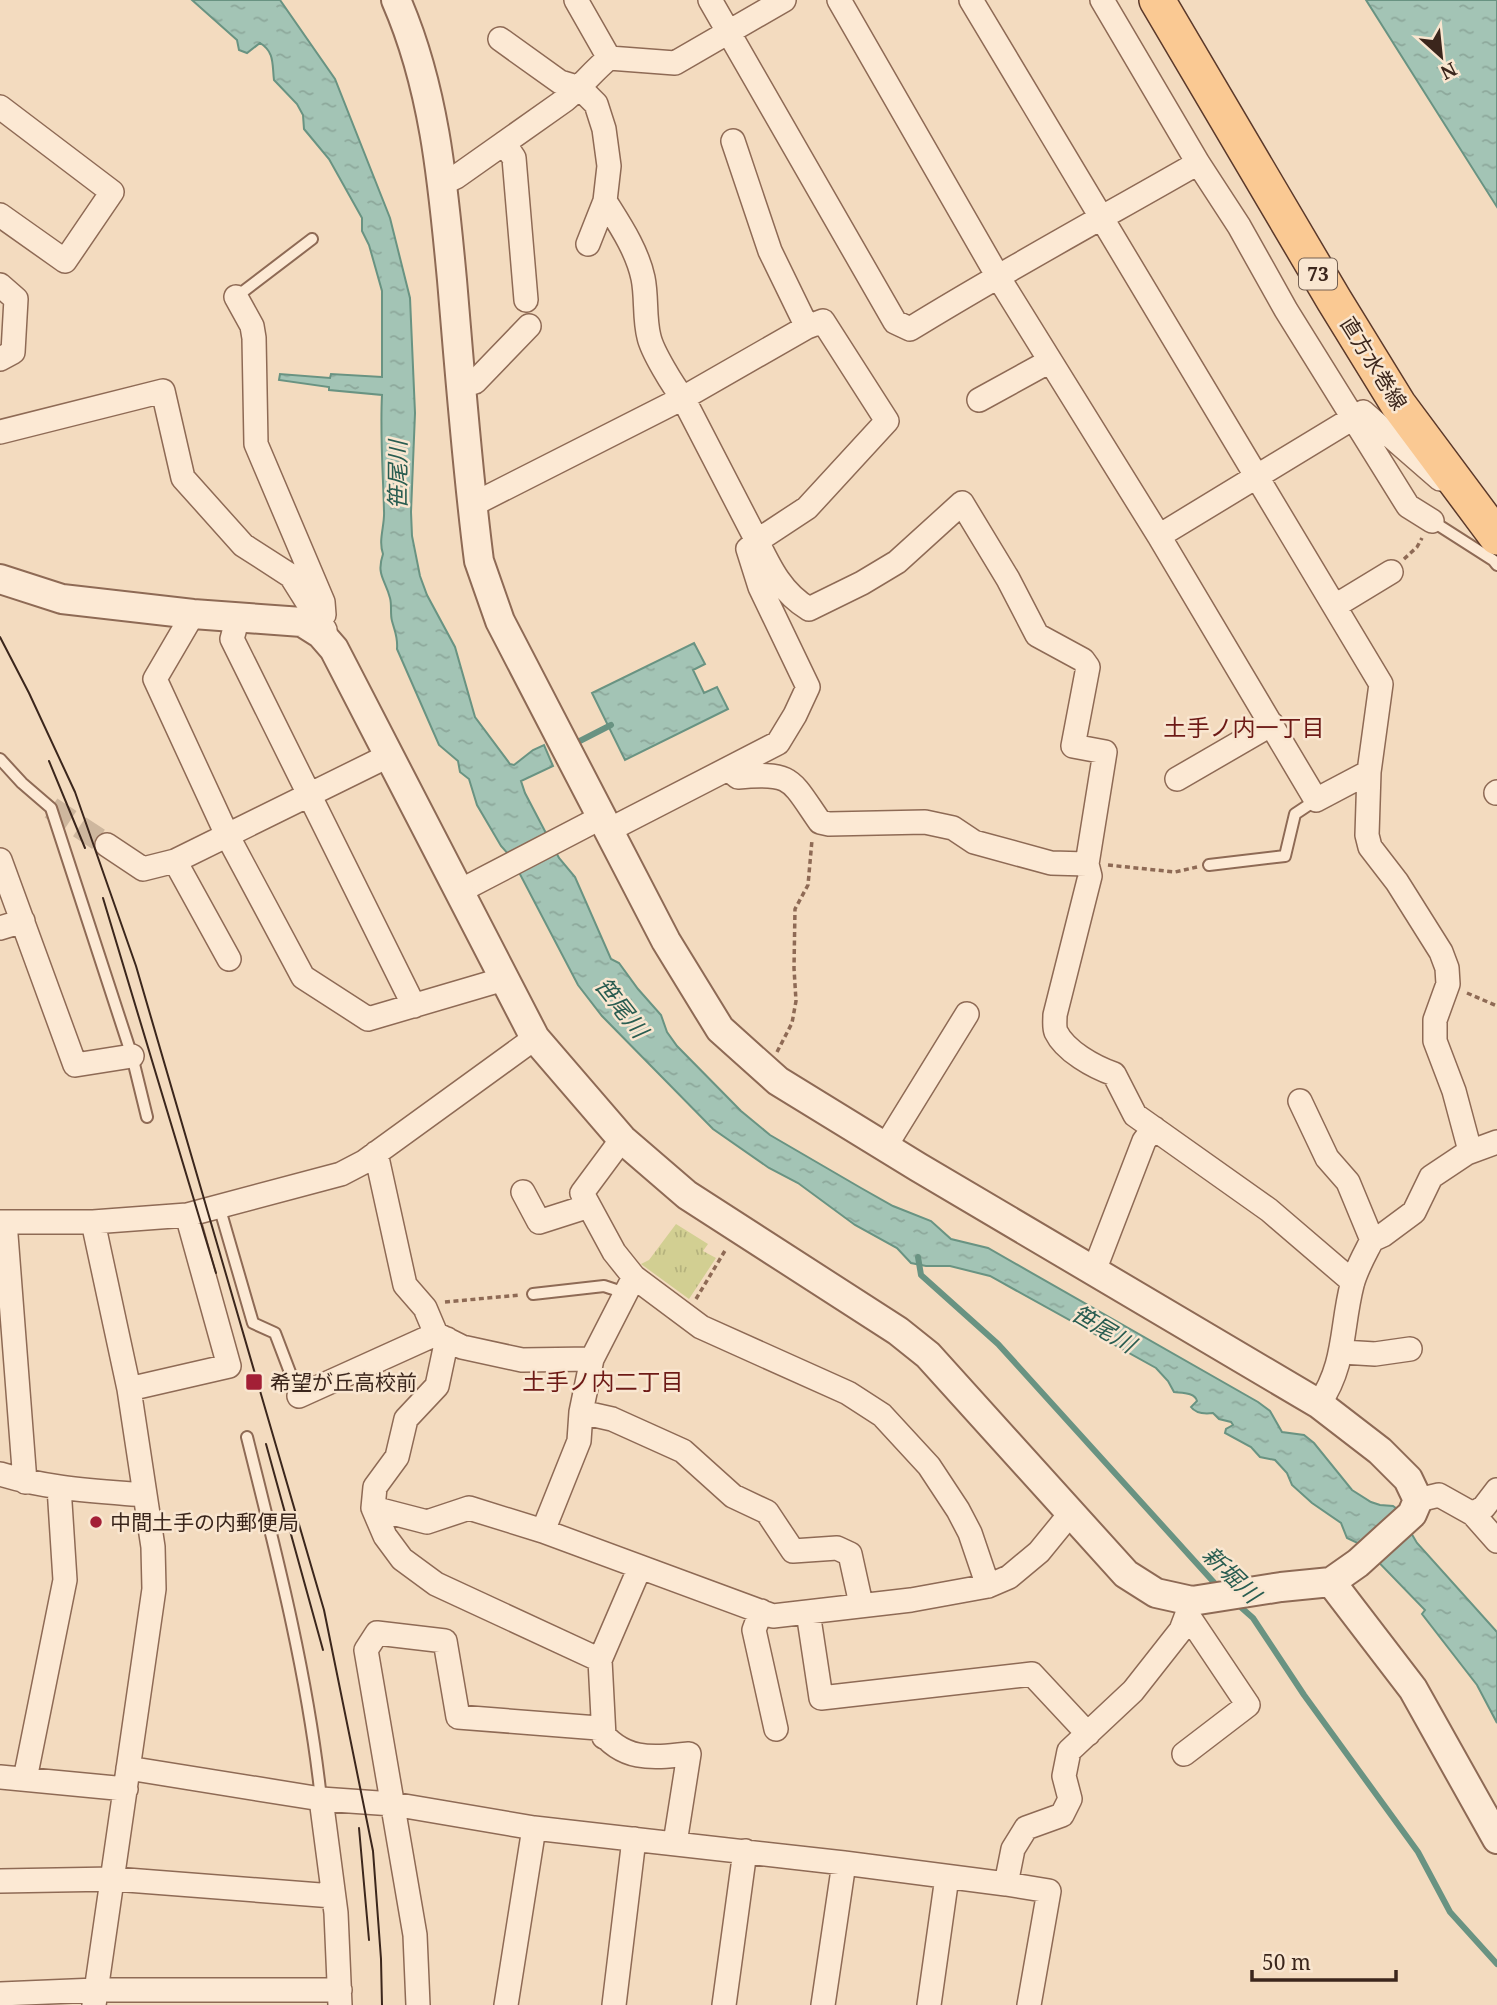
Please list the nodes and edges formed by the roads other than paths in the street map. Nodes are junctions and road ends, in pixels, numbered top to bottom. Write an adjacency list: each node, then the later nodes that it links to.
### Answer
1 (396, 0): 17 (street)
2 (576, 0): 11 (street)
3 (710, 0): 9 (street)
4 (784, 0): 9 (street)
5 (839, 0): 23 (street)
6 (971, 0): 20 (street)
7 (1102, 0): 16 (street)
8 (1157, 0): 39 (main road, 直方水巻線 / 73)
9 (730, 33): 11 (street); 23 (street)
10 (500, 39): 12 (street)
11 (609, 58): 12 (street)
12 (580, 88): 15 (street); 18 (street)
13 (0, 107): 19 (street)
14 (733, 141): 28 (street)
15 (504, 143): 17 (street); 26 (street)
16 (1198, 163): 20 (street); 34 (street)
17 (443, 183): 31 (street)
18 (605, 201): 22 (street); 32 (street)
19 (0, 215)
20 (1101, 219): 23 (street); 36 (street)
21 (312, 239): 25 (lane)
22 (588, 244)
23 (997, 275): 30 (street)
24 (0, 285): 29 (street)
25 (236, 297): 48 (street)
26 (526, 300)
27 (529, 326): 31 (street)
28 (807, 327): 32 (street); 41 (street)
29 (0, 359)
30 (1050, 361): 33 (street); 40 (street)
31 (461, 384): 37 (street)
32 (683, 398): 37 (street); 41 (street)
33 (979, 400)
34 (1353, 418): 36 (street); 38 (street); 39 (street)
35 (0, 432): 48 (street)
36 (1256, 477): 40 (street); 45 (street)
37 (472, 505): 57 (street)
38 (1432, 522): 42 (lane)
39 (1489, 526)
40 (1159, 536): 49 (street)
41 (757, 541): 52 (street); 62 (street)
42 (1497, 565)
43 (1391, 572): 45 (street)
44 (0, 579): 46 (street)
45 (1335, 606): 53 (street)
46 (192, 614): 47 (street); 58 (street)
47 (238, 617): 48 (street); 55 (street)
48 (329, 639): 50 (street)
49 (1272, 724): 54 (street); 56 (street)
50 (390, 755): 55 (street); 64 (street)
51 (0, 759): 72 (lane)
52 (728, 769): 57 (street); 62 (street)
53 (1368, 772): 56 (street); 80 (street)
54 (1177, 779)
55 (309, 795): 58 (street); 69 (street)
56 (1316, 800): 63 (lane)
57 (598, 825): 64 (street); 78 (street)
58 (227, 835): 61 (street); 69 (street)
59 (107, 845): 61 (street)
60 (0, 860): 65 (street)
61 (175, 861): 67 (street)
62 (1087, 864): 75 (street)
63 (1209, 865)
64 (463, 888): 68 (street)
65 (23, 921): 66 (street); 72 (street)
66 (0, 928)
67 (229, 959)
68 (504, 979): 69 (street); 71 (street)
69 (414, 1006)
70 (967, 1014): 78 (street)
71 (535, 1038): 76 (street); 79 (street)
72 (132, 1056): 74 (lane)
73 (1300, 1101): 87 (street)
74 (147, 1117)
75 (1154, 1128): 88 (street); 89 (street)
76 (622, 1139): 83 (street); 108 (street)
77 (1497, 1142): 80 (street)
78 (885, 1147): 88 (street)
79 (376, 1153): 82 (street); 92 (street)
80 (1467, 1153): 87 (street)
81 (523, 1192): 83 (street)
82 (219, 1206): 84 (street); 97 (lane)
83 (589, 1206): 90 (street)
84 (187, 1215): 86 (street); 96 (street)
85 (2, 1222): 86 (street); 102 (street)
86 (93, 1222): 96 (street)
87 (1372, 1240): 89 (street)
88 (1094, 1271): 98 (street)
89 (1353, 1282): 94 (street)
90 (629, 1285): 91 (lane); 95 (street); 114 (street)
91 (533, 1294)
92 (442, 1337): 95 (street); 97 (street); 107 (street)
93 (1410, 1349): 94 (street)
94 (1342, 1352): 98 (street)
95 (592, 1359): 99 (street)
96 (129, 1389): 105 (street)
97 (299, 1396)
98 (1319, 1404): 106 (street)
99 (581, 1412): 110 (street); 115 (street)
100 (247, 1437): 127 (lane)
101 (0, 1474): 102 (street)
102 (25, 1482): 103 (street)
103 (59, 1488): 105 (street); 125 (street)
104 (1497, 1490): 109 (street)
105 (145, 1495): 126 (street)
106 (1415, 1507): 109 (street); 113 (street)
107 (373, 1508): 110 (street); 119 (street)
108 (1070, 1514): 114 (street); 116 (street)
109 (1473, 1514): 111 (street)
110 (543, 1531): 112 (street)
111 (1497, 1540)
112 (640, 1567): 117 (street); 119 (street)
113 (1331, 1582): 116 (street); 131 (street)
114 (988, 1586): 115 (street)
115 (861, 1604): 118 (street)
116 (1190, 1607): 121 (street); 123 (street)
117 (761, 1611): 118 (street); 120 (street)
118 (808, 1612): 121 (street)
119 (600, 1660): 122 (street)
120 (776, 1729)
121 (1088, 1734): 138 (street)
122 (604, 1737): 128 (street); 132 (street)
123 (1184, 1754)
124 (0, 1777): 125 (street)
125 (25, 1779): 126 (street)
126 (127, 1779): 127 (street); 136 (street)
127 (321, 1799): 128 (street); 139 (street)
128 (394, 1804): 129 (street); 143 (street)
129 (534, 1828): 130 (street); 144 (street)
130 (634, 1839): 132 (street); 145 (street)
131 (1497, 1839)
132 (675, 1843): 133 (street)
133 (745, 1851): 134 (street); 146 (street)
134 (844, 1863): 135 (street); 147 (street)
135 (947, 1877): 138 (street); 148 (street)
136 (114, 1879): 137 (street); 139 (street); 141 (street)
137 (0, 1881)
138 (1006, 1884): 149 (street)
139 (333, 1896): 142 (street)
140 (0, 1994): 141 (street)
141 (95, 1998): 142 (street)
142 (340, 1998)
143 (418, 2005)
144 (506, 2005)
145 (614, 2005)
146 (724, 2005)
147 (823, 2005)
148 (929, 2005)
149 (1029, 2005)

